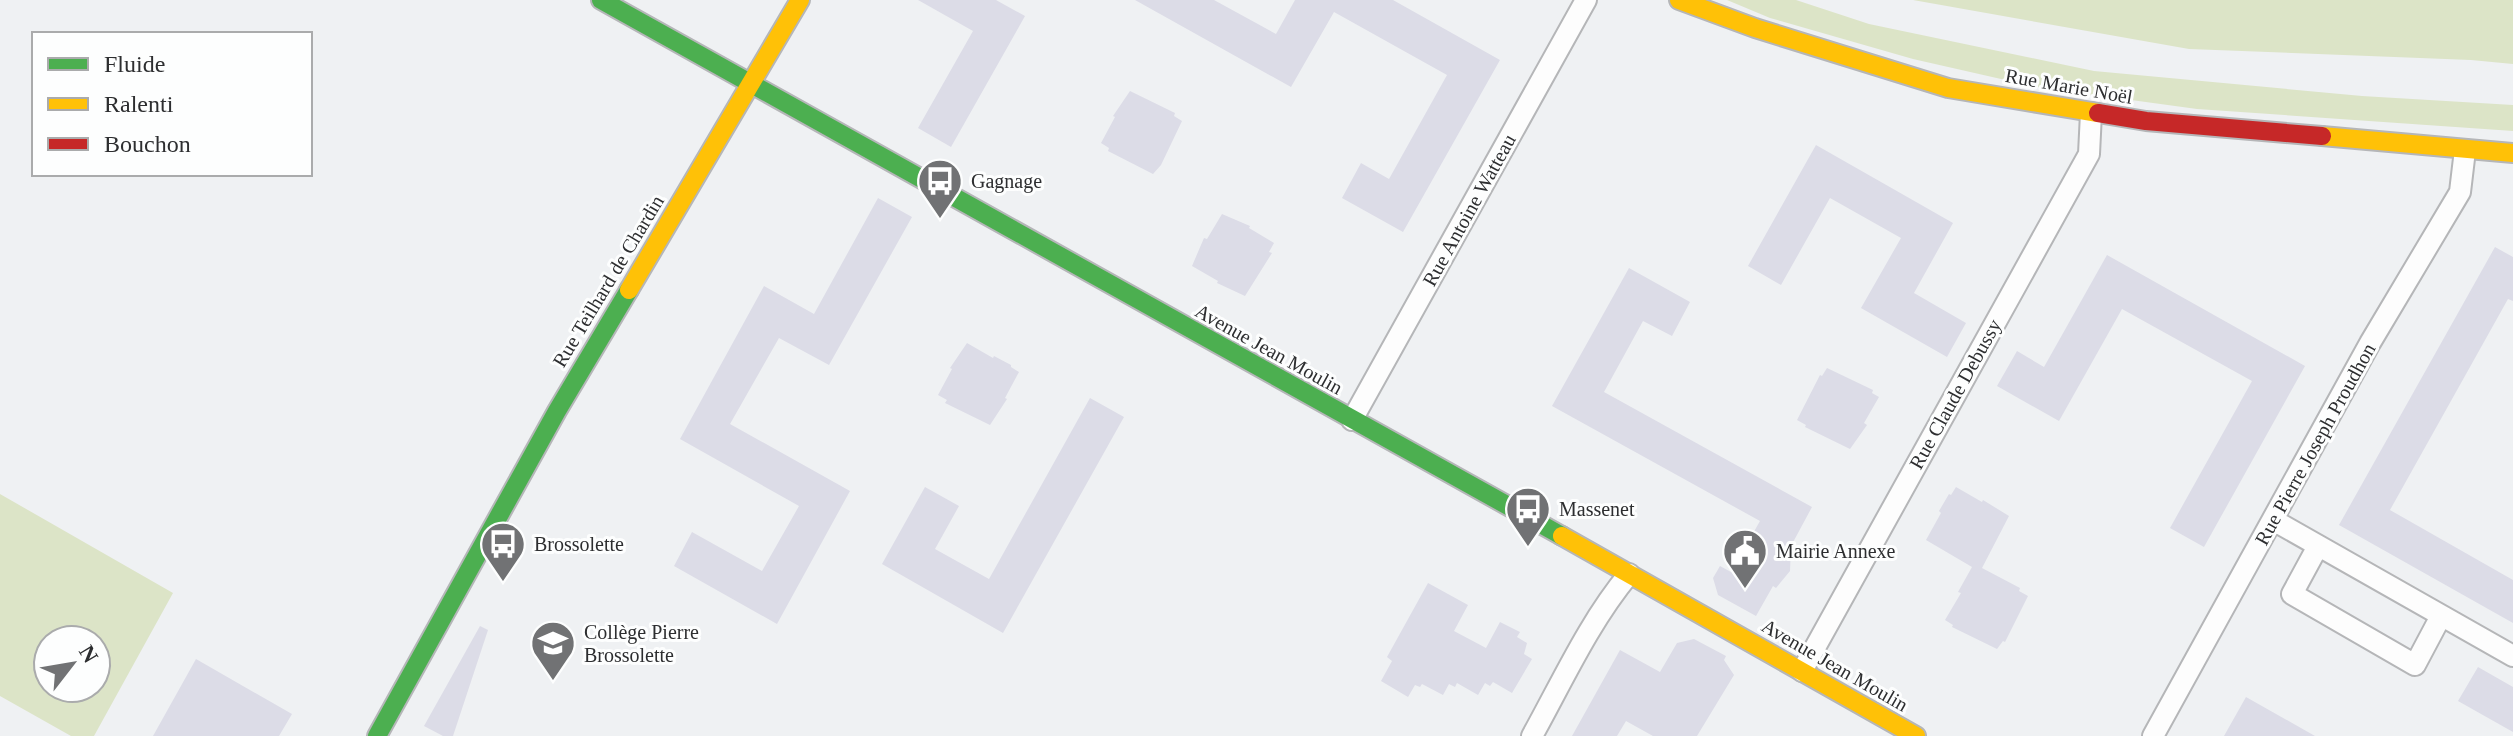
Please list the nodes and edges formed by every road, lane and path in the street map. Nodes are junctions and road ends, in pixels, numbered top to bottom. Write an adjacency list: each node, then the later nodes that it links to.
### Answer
1 (601, 0): 5 (street, Avenue Jean Moulin)
2 (800, 0): 5 (street, Rue Teilhard de Chardin)
3 (1586, 0): 9 (street, Rue Antoine Watteau)
4 (1679, 0): 6 (street, Rue Marie Noël)
5 (750, 84): 9 (street, Avenue Jean Moulin); 16 (street, Rue Teilhard de Chardin)
6 (2091, 113): 7 (street, Rue Marie Noël); 15 (street, Rue Claude Debussy)
7 (2465, 150): 8 (street, Rue Marie Noël); 10 (street, Rue Pierre Joseph Proudhon)
8 (2513, 153)
9 (1352, 420): 12 (street, Avenue Jean Moulin)
10 (2273, 520): 11 (street); 19 (street, Rue Pierre Joseph Proudhon)
11 (2318, 546): 13 (street); 13 (street)
12 (1629, 574): 15 (street, Avenue Jean Moulin); 17 (street)
13 (2441, 616): 14 (street)
14 (2513, 656)
15 (1802, 671): 18 (street, Avenue Jean Moulin)
16 (377, 736)
17 (1532, 736)
18 (1916, 736)
19 (2153, 736)

